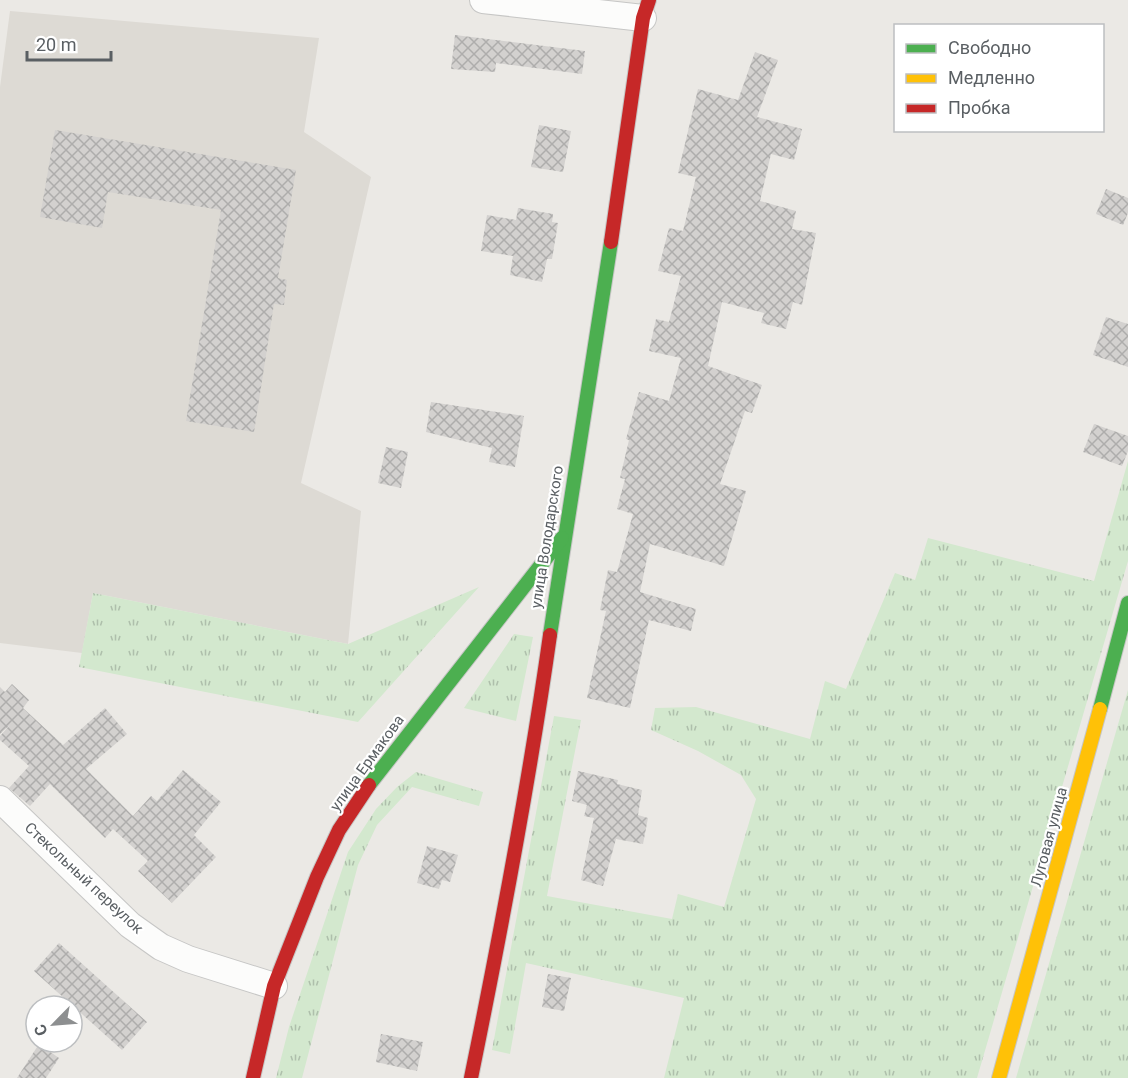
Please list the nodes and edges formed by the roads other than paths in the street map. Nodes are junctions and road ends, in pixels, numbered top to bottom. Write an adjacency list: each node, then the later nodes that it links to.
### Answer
1 (483, 0): 2 (street)
2 (646, 9): 3 (street, улица Володарского)
3 (563, 537): 6 (street, улица Ермакова); 8 (street, улица Володарского)
4 (1128, 603): 9 (street, Луговая улица)
5 (0, 799): 6 (street, Стекольный переулок)
6 (274, 986): 7 (street, улица Ермакова)
7 (253, 1078)
8 (471, 1078)
9 (999, 1078)

